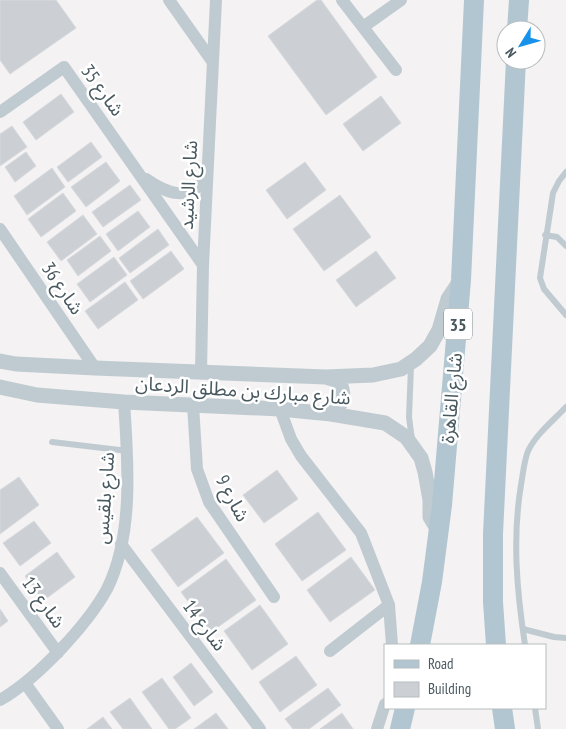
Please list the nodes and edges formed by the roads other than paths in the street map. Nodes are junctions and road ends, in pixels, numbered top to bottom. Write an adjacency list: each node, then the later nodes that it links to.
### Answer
1 (169, 0): 9 (street)
2 (216, 0): 9 (street, شارع الرشيد)
3 (342, 0): 8 (street)
4 (401, 0): 8 (street)
5 (474, 0): 20 (main road, شارع القاهرة / 35)
6 (519, 0): 7 (main road)
7 (518, 20)
8 (363, 27): 10 (street)
9 (212, 61): 15 (street, شارع الرشيد)
10 (396, 70)
11 (516, 70): 46 (main road)
12 (0, 112): 14 (street, شارع 35)
13 (566, 172): 17 (lane)
14 (140, 174): 15 (street, شارع 35); 19 (street, شارع 35)
15 (207, 178): 19 (street, شارع الرشيد)
16 (0, 229): 25 (street, شارع 36)
17 (545, 235): 18 (lane); 21 (lane)
18 (566, 246)
19 (203, 264): 26 (street, شارع الرشيد)
20 (461, 280): 22 (street, شارع مبارك بن مطلق الردعان); 37 (main road, شارع القاهرة / 35)
21 (566, 314)
22 (416, 359): 27 (street, شارع مبارك بن مطلق الردعان); 35 (lane)
23 (0, 361): 24 (street, شارع مبارك بن مطلق الردعان)
24 (16, 364): 25 (street, شارع مبارك بن مطلق الردعان); 28 (street)
25 (95, 368): 26 (street, شارع مبارك بن مطلق الردعان)
26 (202, 372): 27 (street, شارع مبارك بن مطلق الردعان)
27 (326, 377): 33 (street)
28 (6, 388): 29 (street, شارع مبارك بن مطلق الردعان)
29 (124, 402): 30 (street, شارع مبارك بن مطلق الردعان); 36 (street, شارع بلقيس)
30 (193, 405): 32 (street, شارع مبارك بن مطلق الردعان); 40 (street, شارع 9)
31 (566, 407): 42 (lane)
32 (280, 409): 33 (street, شارع مبارك بن مطلق الردعان); 41 (street)
33 (330, 414): 35 (street, شارع مبارك بن مطلق الردعان)
34 (52, 442): 36 (lane)
35 (413, 447): 37 (street, شارع مبارك بن مطلق الردعان)
36 (128, 451): 38 (street, شارع بلقيس)
37 (439, 532): 45 (main road, شارع القاهرة / 35)
38 (121, 544): 49 (street, شارع بلقيس); 57 (street, شارع 14)
39 (0, 573): 49 (street, شارع 13)
40 (274, 597)
41 (389, 604): 44 (street); 48 (street)
42 (523, 629): 43 (lane); 47 (lane)
43 (566, 638)
44 (392, 644)
45 (420, 644)
46 (496, 644)
47 (525, 644)
48 (330, 651)
49 (58, 653): 50 (street, شارع بلقيس)
50 (24, 683): 51 (street, شارع بلقيس); 56 (street)
51 (0, 700)
52 (384, 707): 58 (street)
53 (405, 709): 59 (main road)
54 (502, 709): 60 (main road)
55 (535, 709): 61 (lane)
56 (58, 729)
57 (260, 729)
58 (377, 729)
59 (400, 729)
60 (505, 729)
61 (538, 729)

